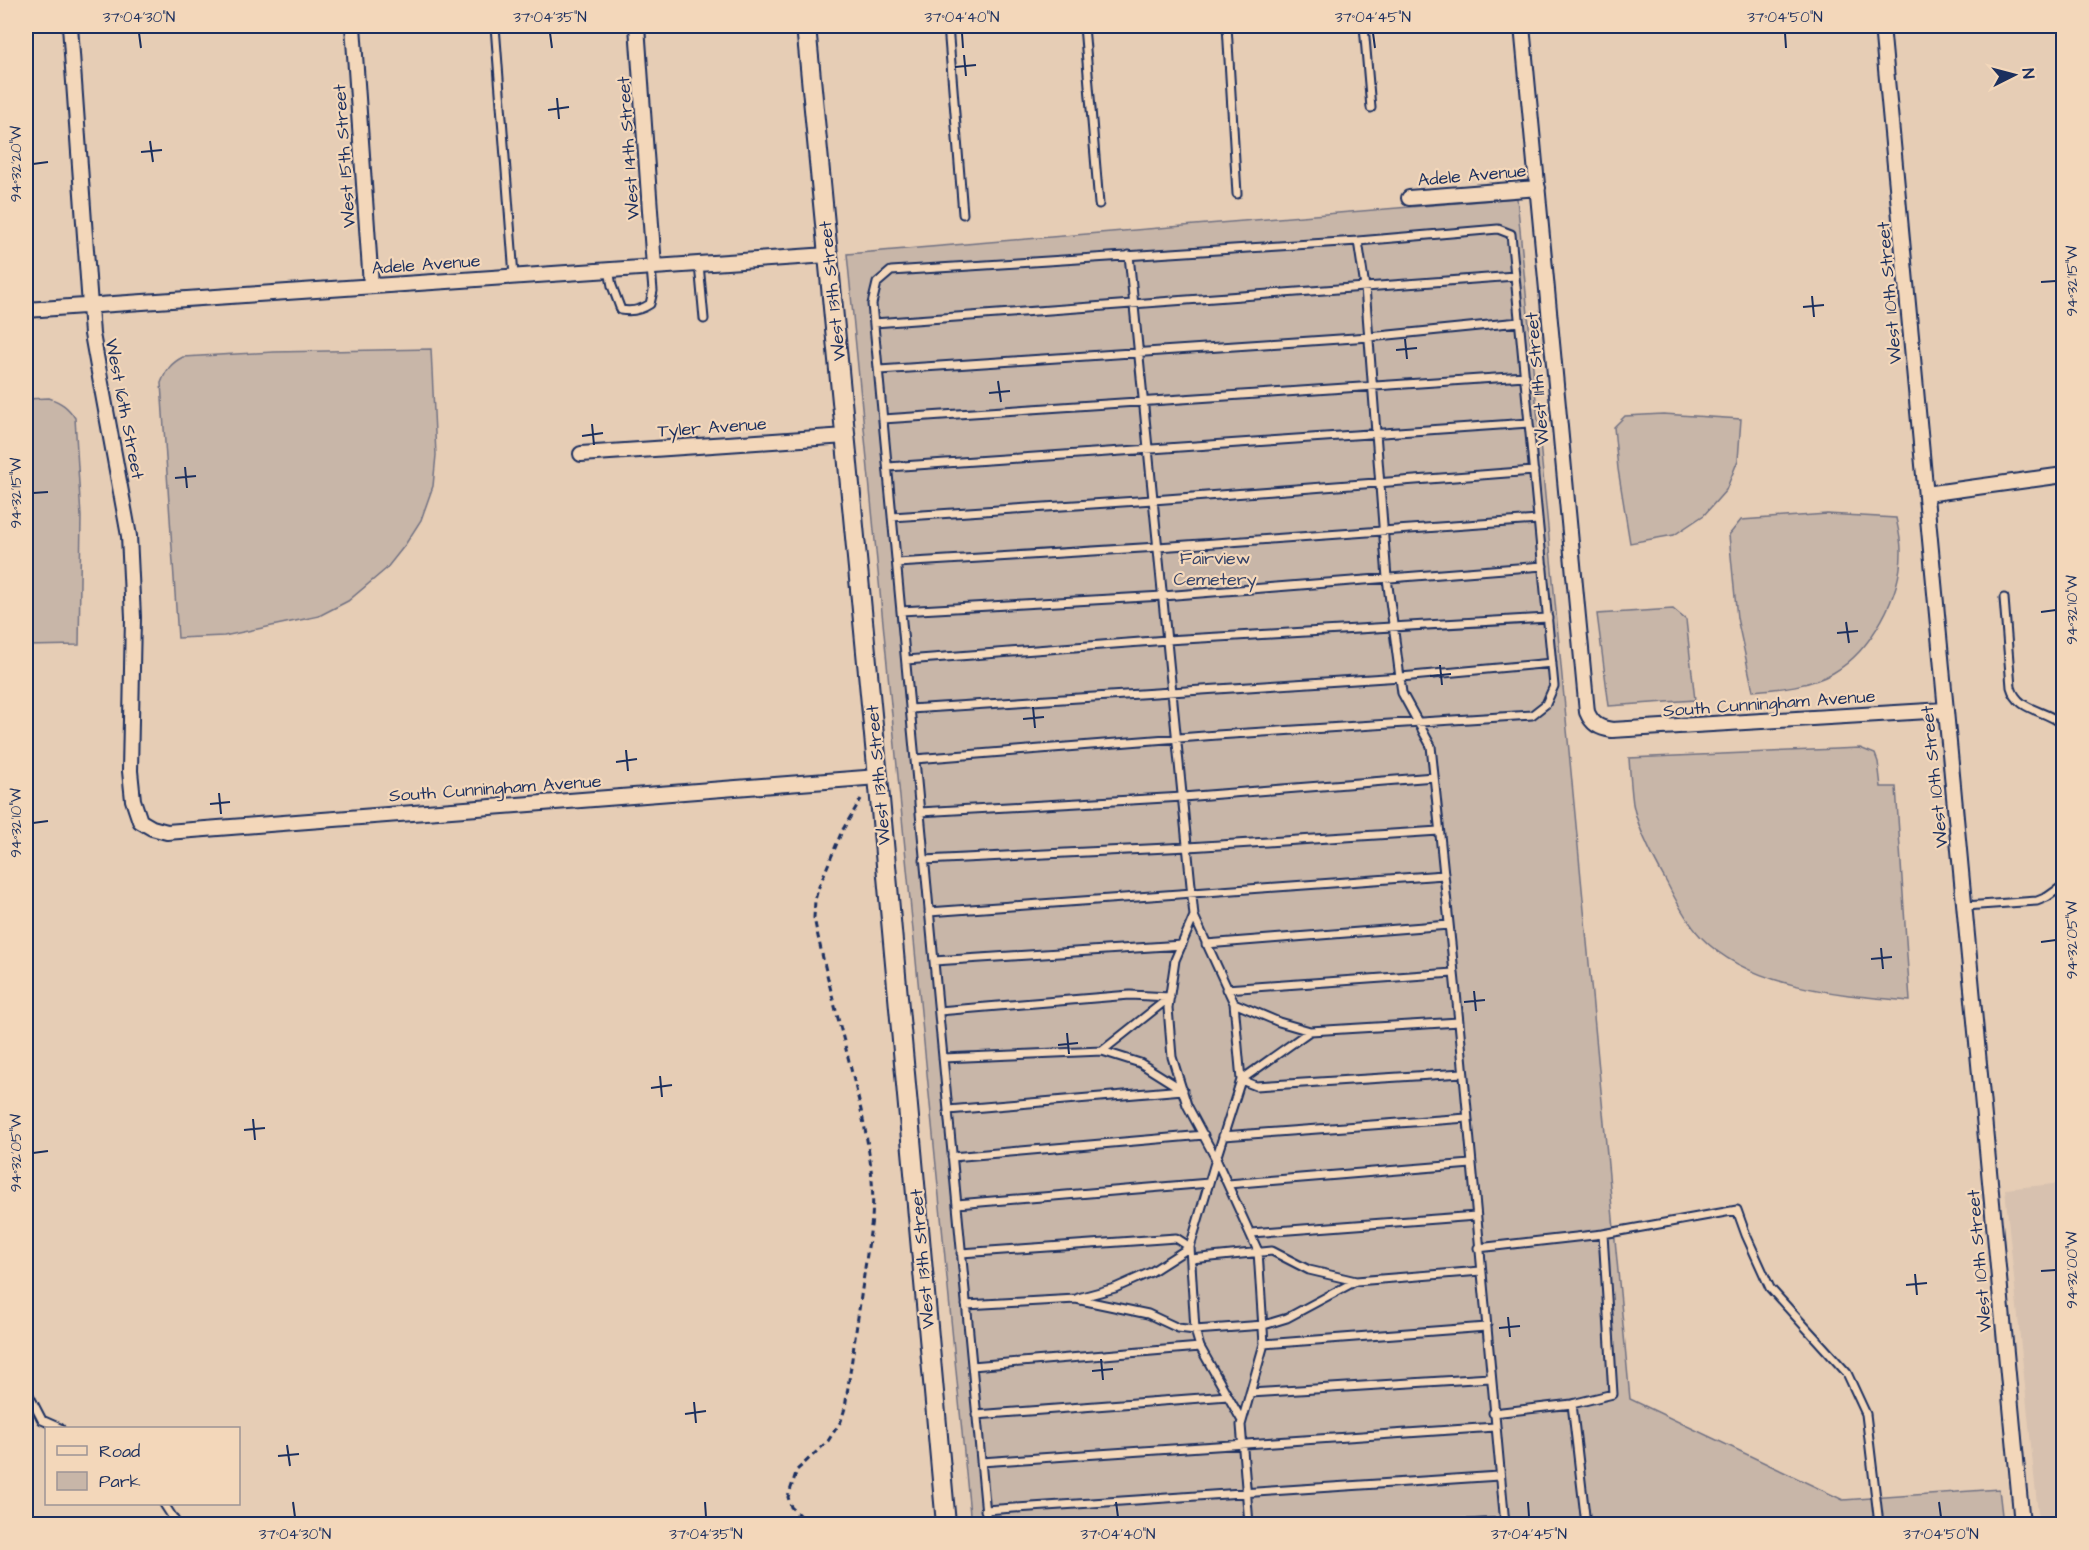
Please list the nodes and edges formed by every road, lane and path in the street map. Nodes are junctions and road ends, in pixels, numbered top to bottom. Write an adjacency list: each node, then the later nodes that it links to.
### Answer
1 (70, 26): 29 (street, West 16th Street)
2 (353, 26): 26 (street, West 15th Street)
3 (495, 26): 24 (lane)
4 (638, 26): 22 (street, West 14th Street)
5 (806, 26): 19 (street, West 13th Street)
6 (948, 26): 17 (lane)
7 (1084, 26): 16 (lane)
8 (1227, 26): 14 (lane)
9 (1364, 26): 12 (lane)
10 (1522, 26): 13 (street, West 11th Street)
11 (1882, 26): 50 (street, West 10th Street)
12 (1371, 108)
13 (1538, 188): 15 (street, Adele Avenue); 72 (street, West 11th Street)
14 (1237, 194)
15 (1409, 198)
16 (1099, 204)
17 (963, 214)
18 (1358, 241): 20 (lane); 25 (lane); 27 (lane)
19 (828, 255): 21 (street, Adele Avenue); 43 (street, West 13th Street)
20 (1129, 255): 28 (lane); 33 (lane)
21 (699, 264): 22 (street, Adele Avenue); 31 (lane)
22 (653, 267): 23 (street, Adele Avenue); 23 (lane)
23 (609, 270): 24 (street, Adele Avenue)
24 (514, 276): 26 (street, Adele Avenue)
25 (1515, 276): 27 (lane); 32 (lane)
26 (371, 285): 29 (street, Adele Avenue)
27 (1365, 287): 28 (lane); 34 (lane)
28 (1134, 304): 33 (lane); 35 (lane)
29 (90, 306): 30 (street, Adele Avenue); 79 (street, West 16th Street)
30 (26, 310)
31 (704, 319)
32 (1519, 322): 34 (lane); 37 (lane)
33 (874, 323): 36 (lane)
34 (1369, 338): 35 (lane); 38 (lane)
35 (1139, 352): 36 (lane); 39 (lane)
36 (879, 370): 40 (lane)
37 (1524, 376): 38 (lane); 41 (lane)
38 (1372, 386): 39 (lane); 42 (lane)
39 (1144, 401): 40 (lane); 44 (lane)
40 (883, 419): 46 (lane)
41 (1529, 423): 42 (lane); 47 (lane)
42 (1375, 433): 44 (lane); 49 (lane)
43 (846, 436): 45 (street, Tyler Avenue); 76 (street, West 13th Street)
44 (1148, 449): 46 (lane); 51 (lane)
45 (581, 454)
46 (888, 467): 52 (lane)
47 (1534, 471): 49 (lane); 53 (lane)
48 (2064, 475): 50 (street)
49 (1380, 484): 51 (lane); 54 (lane)
50 (1926, 494): 70 (street, West 10th Street)
51 (1154, 500): 52 (lane); 55 (lane)
52 (892, 517): 56 (lane)
53 (1538, 519): 54 (lane); 57 (lane)
54 (1384, 529): 55 (lane); 58 (lane)
55 (1158, 547): 56 (lane); 59 (lane)
56 (897, 563): 61 (lane)
57 (1543, 566): 58 (lane); 62 (lane)
58 (1387, 578): 59 (lane); 63 (lane)
59 (1163, 596): 61 (lane); 64 (lane)
60 (2004, 598): 73 (lane)
61 (901, 611): 65 (lane)
62 (1548, 618): 63 (lane); 66 (lane)
63 (1394, 627): 64 (lane); 67 (lane)
64 (1167, 640): 65 (lane); 68 (lane)
65 (906, 660): 69 (lane)
66 (1552, 663): 67 (lane); 71 (lane)
67 (1401, 677): 68 (lane); 71 (lane)
68 (1172, 692): 69 (lane); 74 (lane)
69 (910, 709): 75 (lane)
70 (1945, 710): 72 (street, South Cunningham Avenue); 87 (street, West 10th Street)
71 (1417, 722): 74 (lane); 77 (lane)
72 (1596, 725)
73 (2063, 734)
74 (1177, 738): 75 (lane); 78 (lane)
75 (915, 759): 80 (lane)
76 (873, 777): 79 (street, South Cunningham Avenue); 152 (path); 153 (street, West 13th Street)
77 (1434, 777): 78 (lane); 81 (lane)
78 (1183, 797): 80 (lane); 82 (lane)
79 (133, 800)
80 (920, 812): 83 (lane)
81 (1439, 831): 82 (lane); 84 (lane)
82 (1188, 847): 83 (lane); 86 (lane)
83 (924, 860): 88 (lane)
84 (1444, 874): 86 (lane); 90 (lane)
85 (2064, 885): 87 (lane)
86 (1192, 894): 88 (lane); 89 (lane)
87 (1965, 906): 159 (street, West 10th Street)
88 (929, 912): 93 (lane)
89 (1194, 916): 91 (lane); 92 (lane)
90 (1449, 925): 91 (lane); 94 (lane)
91 (1206, 944): 95 (lane)
92 (1182, 945): 93 (lane); 96 (lane)
93 (934, 961): 98 (lane)
94 (1454, 974): 95 (lane); 99 (lane)
95 (1226, 989): 97 (lane)
96 (1170, 997): 98 (lane); 101 (lane); 105 (lane)
97 (1233, 1003): 100 (lane); 104 (lane)
98 (939, 1011): 102 (lane)
99 (1459, 1022): 100 (lane); 103 (lane)
100 (1311, 1031): 104 (lane)
101 (1102, 1050): 102 (lane); 105 (lane)
102 (943, 1058): 106 (lane)
103 (1463, 1073): 104 (lane); 107 (lane)
104 (1241, 1080): 109 (lane)
105 (1182, 1090): 106 (lane); 108 (lane)
106 (948, 1110): 110 (lane)
107 (1467, 1118): 109 (lane); 112 (lane)
108 (1204, 1136): 110 (lane); 111 (lane)
109 (1223, 1136): 111 (lane)
110 (952, 1157): 115 (lane)
111 (1216, 1159): 113 (lane); 114 (lane)
112 (1471, 1164): 114 (lane); 116 (lane)
113 (1209, 1183): 115 (lane); 119 (lane)
114 (1228, 1184): 117 (lane)
115 (957, 1204): 122 (lane)
116 (1476, 1216): 117 (lane); 120 (lane)
117 (1251, 1233): 121 (lane)
118 (1603, 1234): 120 (lane); 138 (lane); 158 (lane)
119 (1190, 1247): 122 (lane); 123 (lane); 126 (lane)
120 (1478, 1248): 124 (lane)
121 (1258, 1251): 123 (lane); 125 (lane); 128 (lane)
122 (961, 1253): 127 (lane)
123 (1191, 1258): 130 (lane)
124 (1481, 1272): 125 (lane); 129 (lane)
125 (1356, 1281): 128 (lane)
126 (1076, 1299): 127 (lane); 130 (lane)
127 (966, 1305): 133 (lane)
128 (1264, 1325): 130 (lane); 131 (lane)
129 (1485, 1326): 131 (lane); 134 (lane)
130 (1195, 1330): 132 (lane)
131 (1264, 1344): 136 (lane)
132 (1200, 1347): 133 (lane); 137 (lane)
133 (972, 1366): 140 (lane)
134 (1490, 1378): 136 (lane); 139 (lane)
135 (26, 1389): 142 (lane)
136 (1250, 1393): 141 (lane)
137 (1228, 1396): 140 (lane); 141 (lane)
138 (1572, 1404): 139 (lane); 157 (lane)
139 (1493, 1413): 143 (lane)
140 (976, 1415): 145 (lane)
141 (1242, 1421): 144 (lane)
142 (58, 1427)
143 (1495, 1427): 144 (lane); 146 (lane)
144 (1243, 1446): 145 (lane); 147 (lane)
145 (981, 1462): 149 (lane)
146 (1499, 1476): 147 (lane); 150 (lane)
147 (1247, 1492): 149 (lane); 155 (lane)
148 (165, 1505): 151 (lane)
149 (985, 1510): 154 (lane)
150 (1504, 1523): 156 (lane)
151 (177, 1524)
152 (808, 1524)
153 (946, 1524)
154 (987, 1524)
155 (1249, 1524)
156 (1465, 1524)
157 (1586, 1524)
158 (1879, 1524)
159 (2022, 1524)

